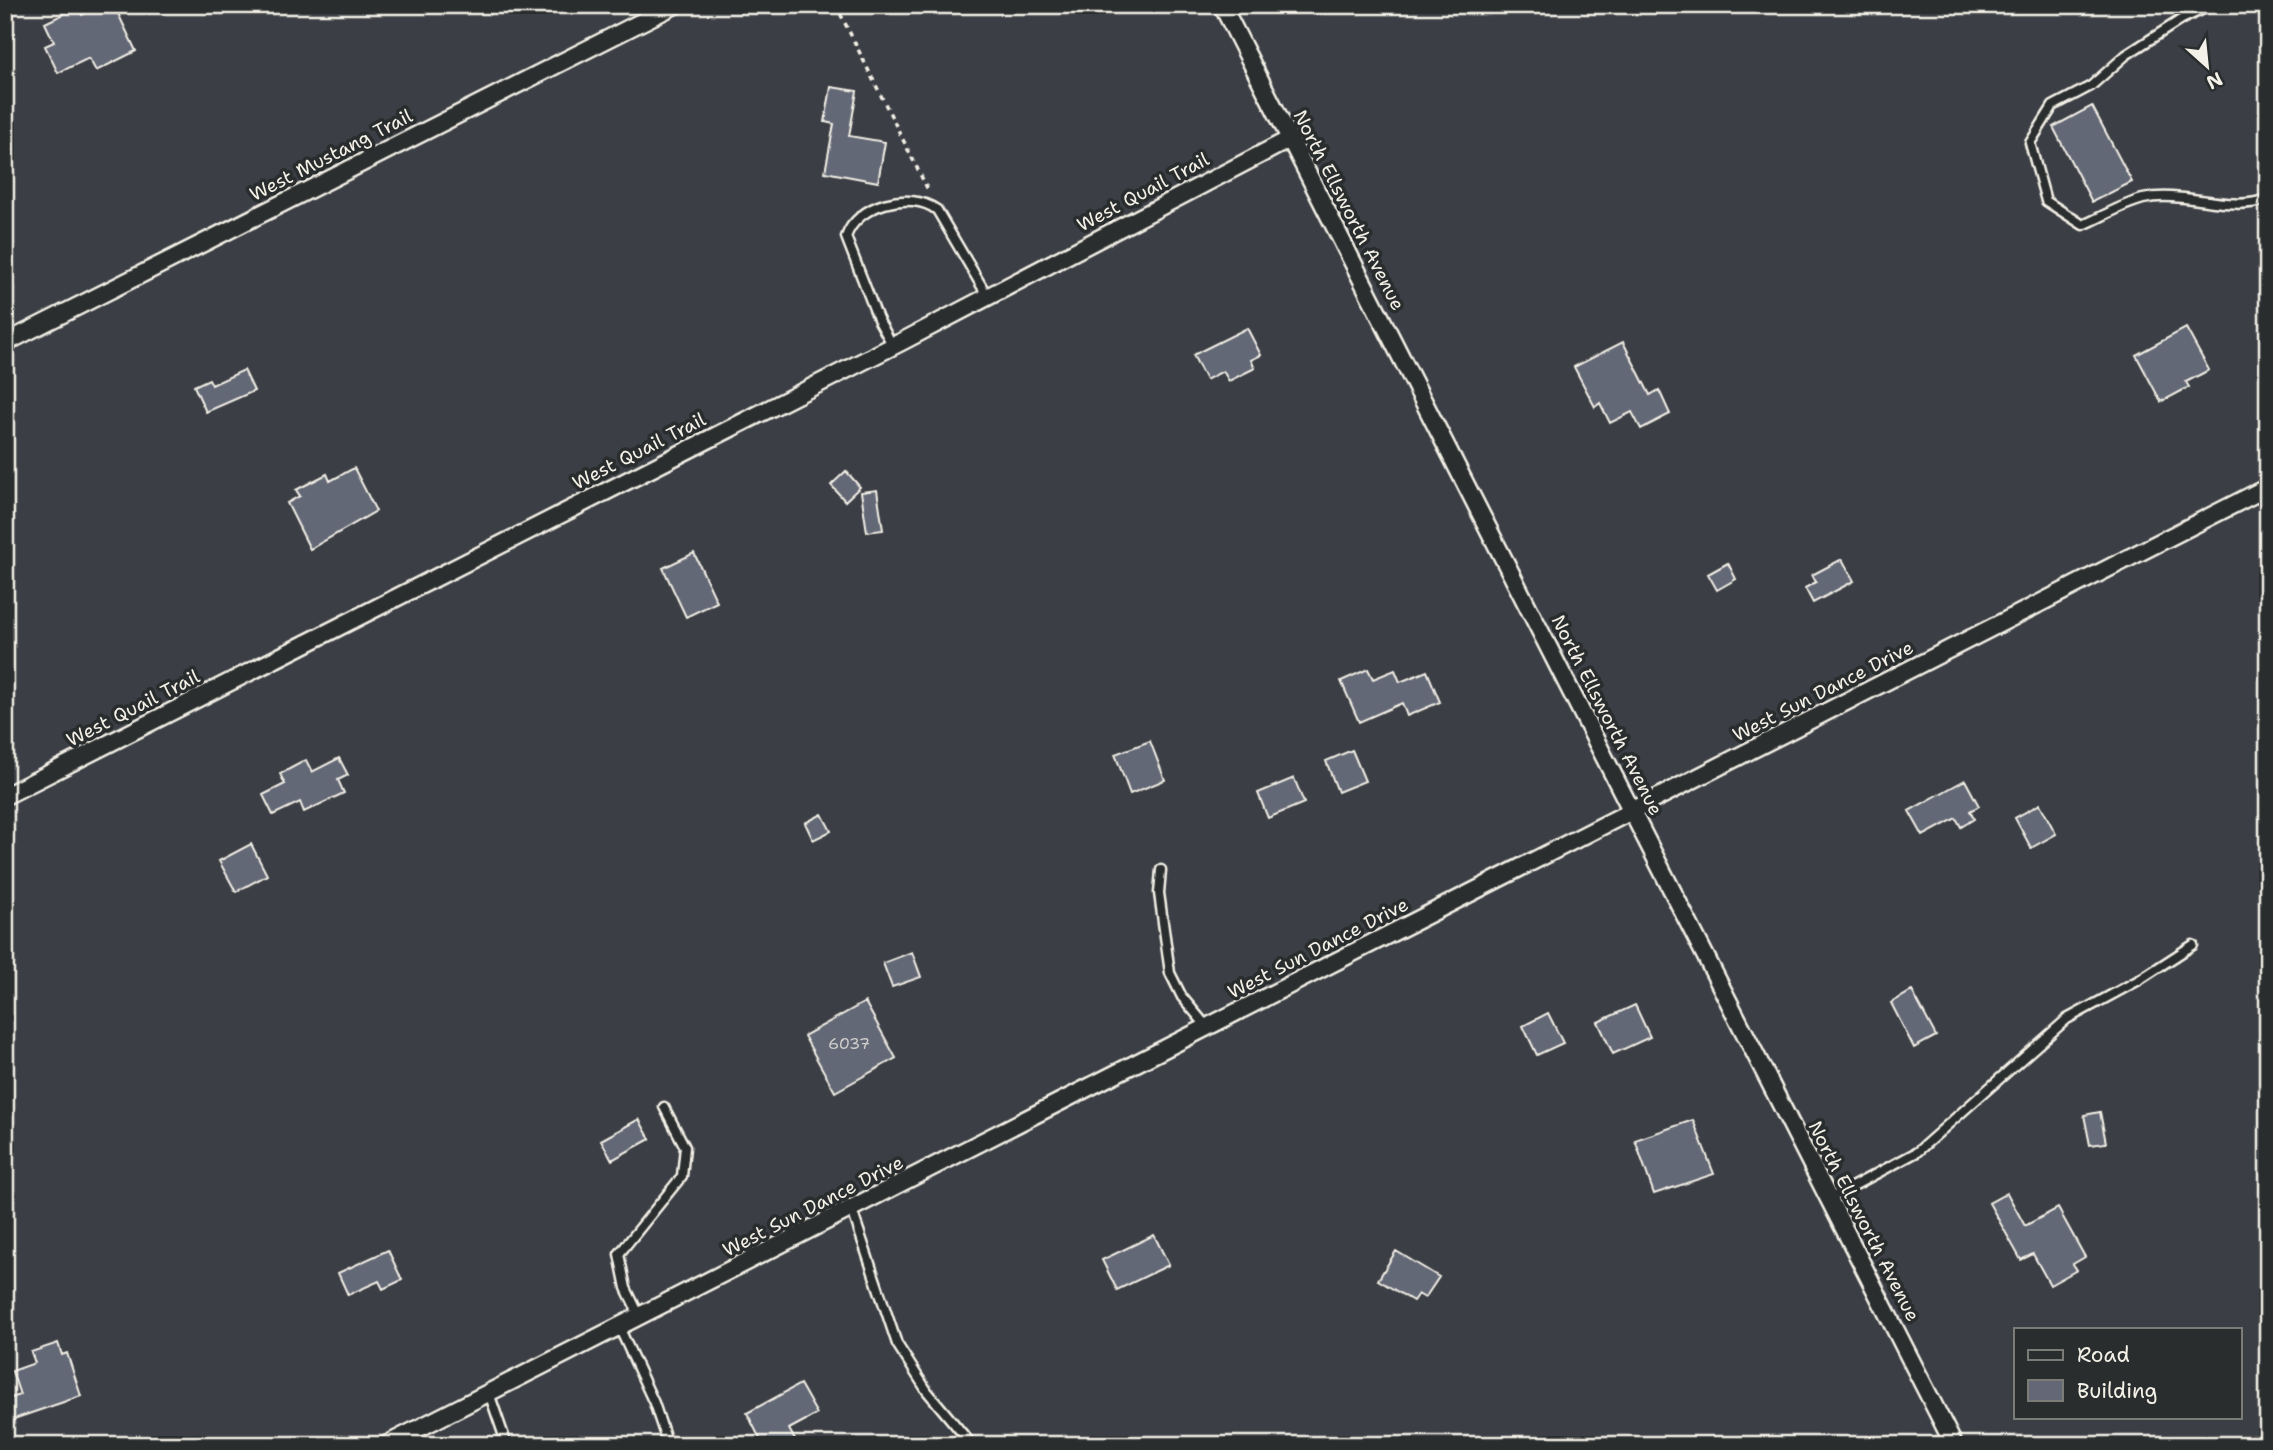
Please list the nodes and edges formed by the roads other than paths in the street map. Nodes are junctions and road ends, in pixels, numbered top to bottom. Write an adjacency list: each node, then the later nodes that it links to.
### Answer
1 (675, 5): 7 (street, West Mustang Trail)
2 (1222, 5): 4 (street, North Ellsworth Avenue)
3 (2212, 5): 5 (lane)
4 (1290, 139): 6 (street, West Quail Trail); 11 (street, North Ellsworth Avenue)
5 (2268, 199)
6 (988, 297): 8 (street, West Quail Trail); 8 (lane)
7 (5, 343)
8 (893, 346): 10 (street, West Quail Trail)
9 (2268, 487): 11 (street, West Sun Dance Drive)
10 (5, 796)
11 (1633, 812): 14 (street, West Sun Dance Drive); 16 (street, North Ellsworth Avenue)
12 (1161, 870): 14 (lane)
13 (2193, 945): 16 (lane)
14 (1208, 1028): 17 (street, West Sun Dance Drive)
15 (664, 1107): 18 (lane)
16 (1829, 1199): 25 (street, North Ellsworth Avenue)
17 (852, 1210): 18 (street, West Sun Dance Drive); 24 (lane)
18 (640, 1317): 19 (street, West Sun Dance Drive)
19 (619, 1327): 20 (street, West Sun Dance Drive); 23 (lane)
20 (489, 1393): 21 (street, West Sun Dance Drive); 22 (lane)
21 (386, 1445)
22 (507, 1445)
23 (668, 1445)
24 (972, 1445)
25 (1954, 1445)

